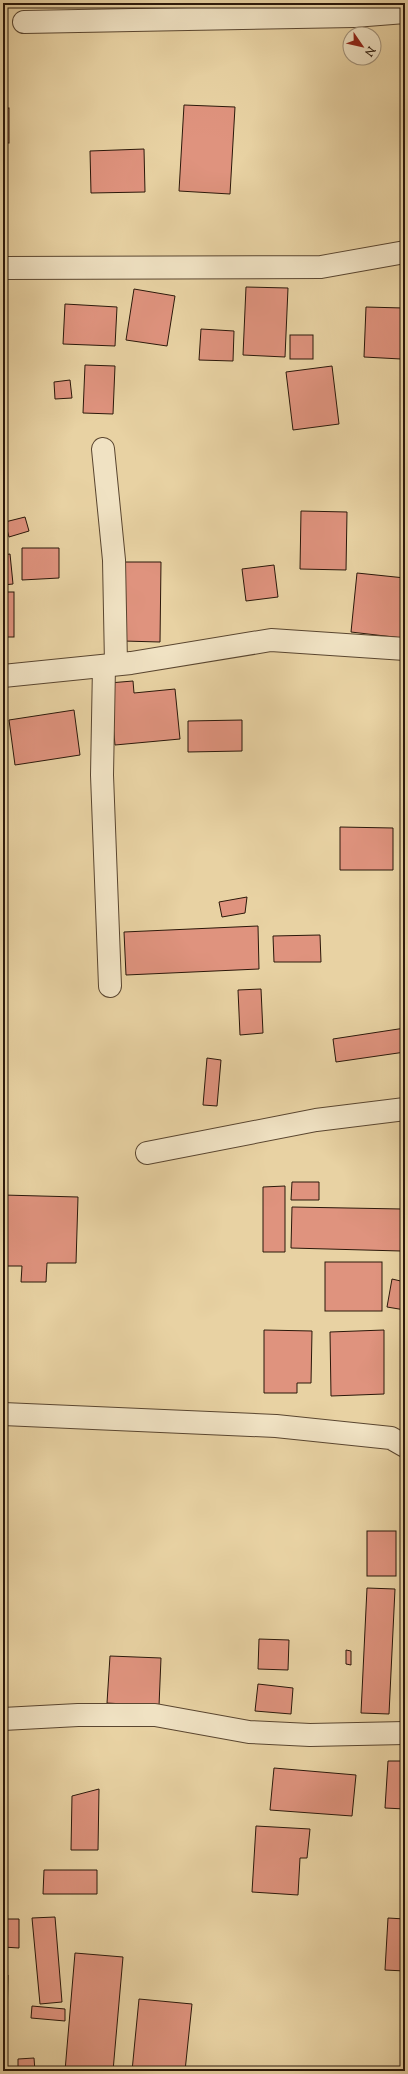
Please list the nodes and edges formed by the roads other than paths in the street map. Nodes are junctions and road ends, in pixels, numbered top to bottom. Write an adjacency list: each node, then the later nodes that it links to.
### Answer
1 (405, 12): 2 (street)
2 (24, 22)
3 (405, 252): 4 (street)
4 (3, 268)
5 (103, 449): 7 (street)
6 (405, 649): 7 (street)
7 (110, 665): 8 (street); 9 (street)
8 (3, 676)
9 (110, 986)
10 (405, 1109): 11 (street)
11 (147, 1152)
12 (3, 1414): 13 (street)
13 (405, 1446)
14 (3, 1719): 15 (street)
15 (405, 1733)

